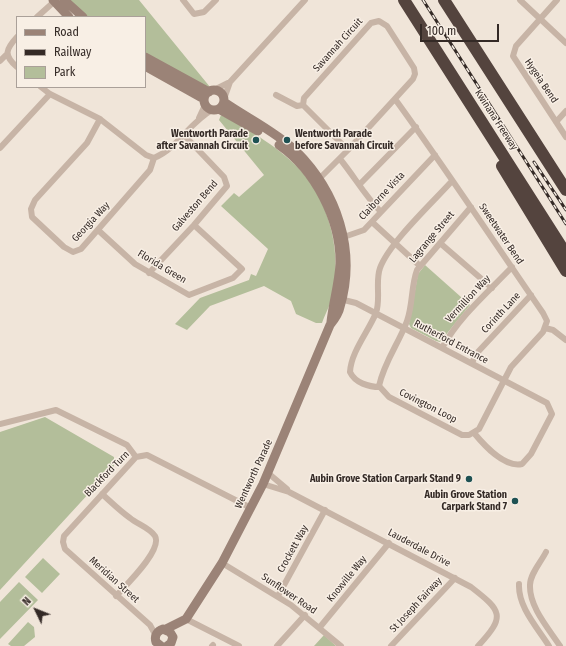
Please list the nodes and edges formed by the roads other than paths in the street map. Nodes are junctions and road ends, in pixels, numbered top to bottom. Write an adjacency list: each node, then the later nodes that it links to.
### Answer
1 (54, 0): 10 (street); 11 (street)
2 (64, 0): 12 (street)
3 (182, 0): 4 (street)
4 (216, 0)
5 (305, 0): 21 (street)
6 (404, 0): 22 (highway, Kwinana Freeway)
7 (444, 0): 42 (highway)
8 (520, 0): 13 (street)
9 (557, 0): 13 (street, Hygeia Bend)
10 (37, 16)
11 (68, 16)
12 (82, 16)
13 (540, 19): 15 (street); 31 (street, Hygeia Bend)
14 (16, 38): 16 (street)
15 (566, 43)
16 (7, 54): 18 (street); 19 (street)
17 (146, 58): 27 (street, Wentworth Parade)
18 (0, 61)
19 (16, 66)
20 (146, 67): 27 (street, Wentworth Parade)
21 (230, 82): 27 (street); 27 (street)
22 (458, 85): 53 (highway, Kwinana Freeway); 56 (highway)
23 (42, 88): 24 (street)
24 (50, 94): 30 (street); 35 (street)
25 (276, 95): 28 (street)
26 (395, 99): 28 (street, Savannah Circuit); 32 (street, Sweetwater Bend); 36 (street, Savannah Circuit)
27 (214, 101): 33 (street); 40 (street, Wentworth Parade)
28 (303, 105): 36 (street)
29 (566, 111): 31 (street)
30 (100, 119): 38 (street); 49 (street, Georgia Way)
31 (556, 122): 34 (street, Hygeia Bend)
32 (416, 127): 37 (street, Sweetwater Bend); 43 (street)
33 (183, 134): 38 (street); 48 (street, Galveston Bend)
34 (566, 137)
35 (0, 148)
36 (348, 150): 39 (street, Savannah Circuit)
37 (435, 155): 41 (street, Sweetwater Bend); 46 (street, Claiborne Vista)
38 (154, 158): 49 (street, Georgia Way)
39 (340, 159): 40 (street, Savannah Circuit); 43 (street)
40 (317, 181): 50 (street, Wentworth Parade)
41 (452, 181): 45 (street, Sweetwater Bend); 52 (street)
42 (563, 181): 44 (highway)
43 (360, 184): 46 (street)
44 (566, 190)
45 (470, 207): 51 (street, Lagrange Street); 55 (street, Sweetwater Bend)
46 (381, 212): 47 (street, Claiborne Vista)
47 (372, 222): 50 (street, Claiborne Vista); 52 (street)
48 (194, 225): 57 (street, Galveston Bend); 57 (street, Florida Green)
49 (98, 230): 57 (street, Florida Green)
50 (341, 238): 60 (street, Wentworth Parade)
51 (440, 243): 54 (street, Lagrange Street); 58 (street)
52 (396, 244): 54 (street); 61 (street)
53 (566, 254)
54 (420, 266): 62 (street, Lagrange Street)
55 (512, 268): 58 (street, Vermillion Way); 59 (street, Sweetwater Bend)
56 (566, 271)
57 (149, 273)
58 (492, 288): 65 (street, Vermillion Way)
59 (531, 295): 63 (street, Sweetwater Bend); 66 (street, Corinth Lane)
60 (338, 298): 61 (street, Rutherford Entrance); 72 (street, Wentworth Parade)
61 (376, 314): 62 (street, Rutherford Entrance); 68 (street)
62 (404, 328): 65 (street, Rutherford Entrance); 68 (street)
63 (545, 328): 64 (street); 67 (street)
64 (566, 340)
65 (442, 348): 66 (street, Rutherford Entrance)
66 (472, 363): 67 (street, Rutherford Entrance)
67 (503, 381): 70 (street); 70 (street, Rutherford Entrance)
68 (380, 387): 70 (street, Covington Loop)
69 (0, 424): 71 (street)
70 (474, 433)
71 (136, 457): 75 (street, Blackford Turn); 76 (street, Blackford Turn)
72 (268, 473): 73 (street, Wentworth Parade); 74 (street, Lauderdale Drive)
73 (264, 484): 74 (street, Lauderdale Drive); 76 (street, Wentworth Parade)
74 (289, 492): 77 (street, Lauderdale Drive)
75 (102, 494): 79 (street, Blackford Turn); 84 (street)
76 (251, 508): 81 (street, Wentworth Parade)
77 (325, 510): 78 (street, Lauderdale Drive); 85 (street, Crockett Way)
78 (389, 543): 82 (street, Lauderdale Drive); 89 (street, Knoxville Way)
79 (65, 549): 84 (street, Meridian Street)
80 (546, 552): 100 (street)
81 (222, 564): 85 (street, Sunflower Road); 87 (street, Wentworth Parade)
82 (455, 578): 97 (street, St Joseph Fairway); 98 (street, Lauderdale Drive)
83 (519, 584): 99 (street)
84 (116, 596): 88 (street, Meridian Street)
85 (278, 596): 86 (street, Sunflower Road)
86 (304, 615): 89 (street, Sunflower Road); 95 (street)
87 (183, 621): 90 (street, Wentworth Parade); 91 (street, Wentworth Parade); 94 (street)
88 (150, 625): 90 (street, Meridian Street); 92 (street, Meridian Street)
89 (320, 627): 96 (street, Sunflower Road)
90 (164, 629): 91 (street); 92 (street, Wentworth Parade)
91 (173, 637): 93 (street, Wentworth Parade)
92 (157, 642)
93 (167, 646)
94 (239, 646)
95 (277, 646)
96 (342, 646)
97 (391, 646)
98 (478, 646)
99 (549, 646)
100 (560, 646)

